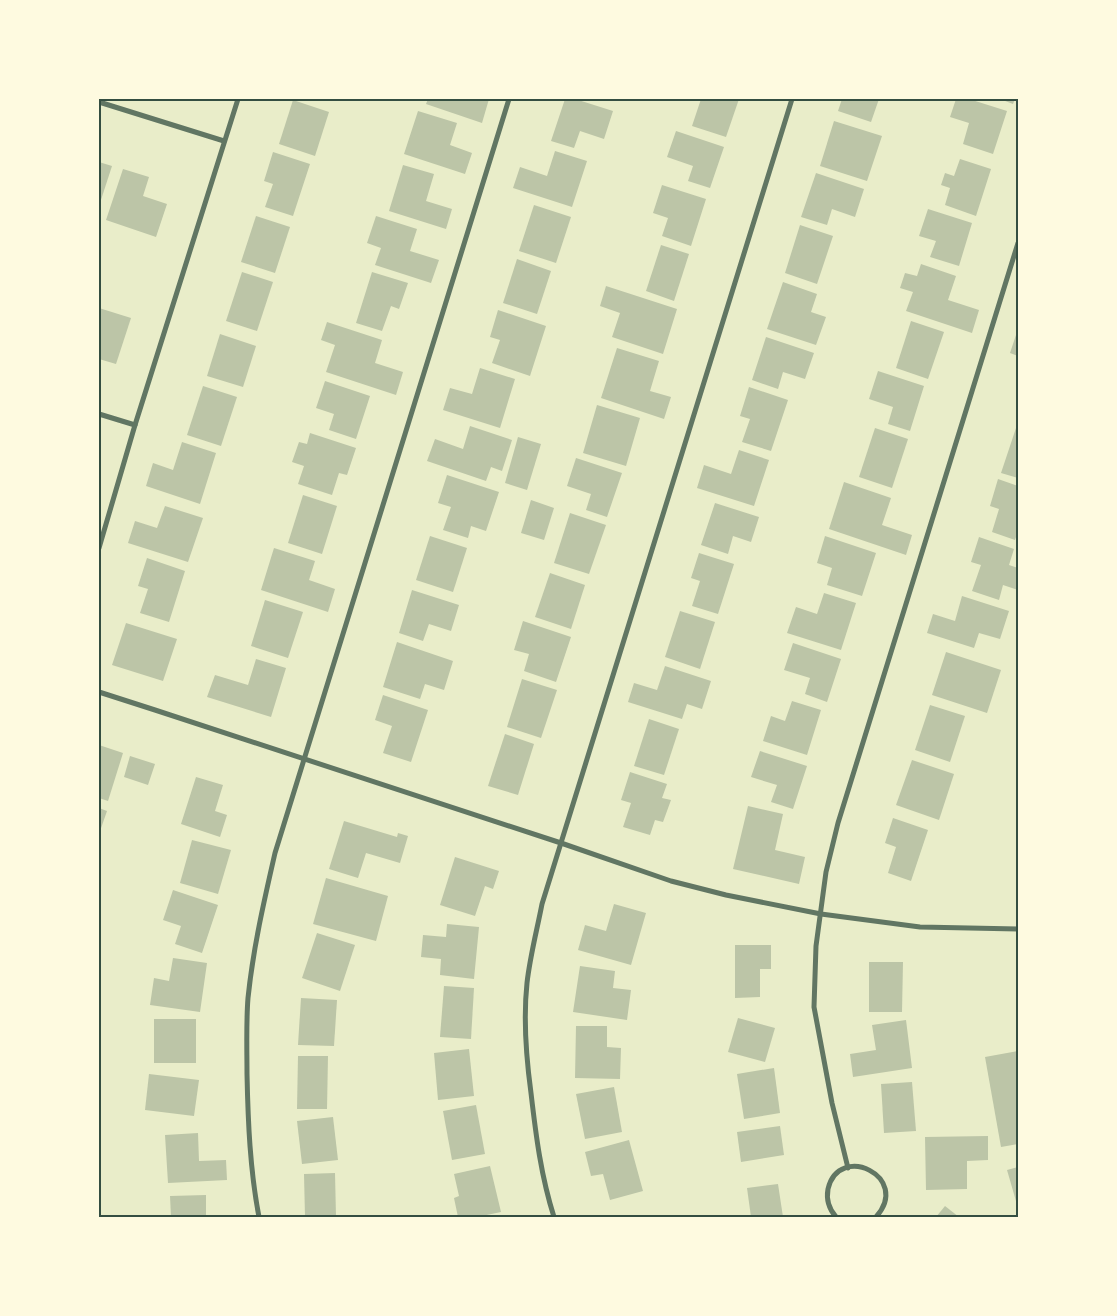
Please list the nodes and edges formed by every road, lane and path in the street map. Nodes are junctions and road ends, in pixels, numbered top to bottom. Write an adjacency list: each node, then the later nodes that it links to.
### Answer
1 (238, 99): 5 (street)
2 (509, 99): 11 (street)
3 (792, 99): 12 (street)
4 (99, 102): 5 (street)
5 (224, 141): 8 (street)
6 (1018, 243): 13 (street)
7 (99, 414): 8 (street)
8 (135, 425): 9 (street)
9 (99, 548)
10 (99, 692): 11 (street)
11 (304, 759): 12 (street); 16 (street)
12 (560, 843): 13 (street); 17 (street)
13 (821, 914): 14 (street); 15 (street)
14 (1018, 929)
15 (848, 1168): 18 (street); 19 (street)
16 (259, 1217)
17 (554, 1217)
18 (836, 1217)
19 (876, 1217)

